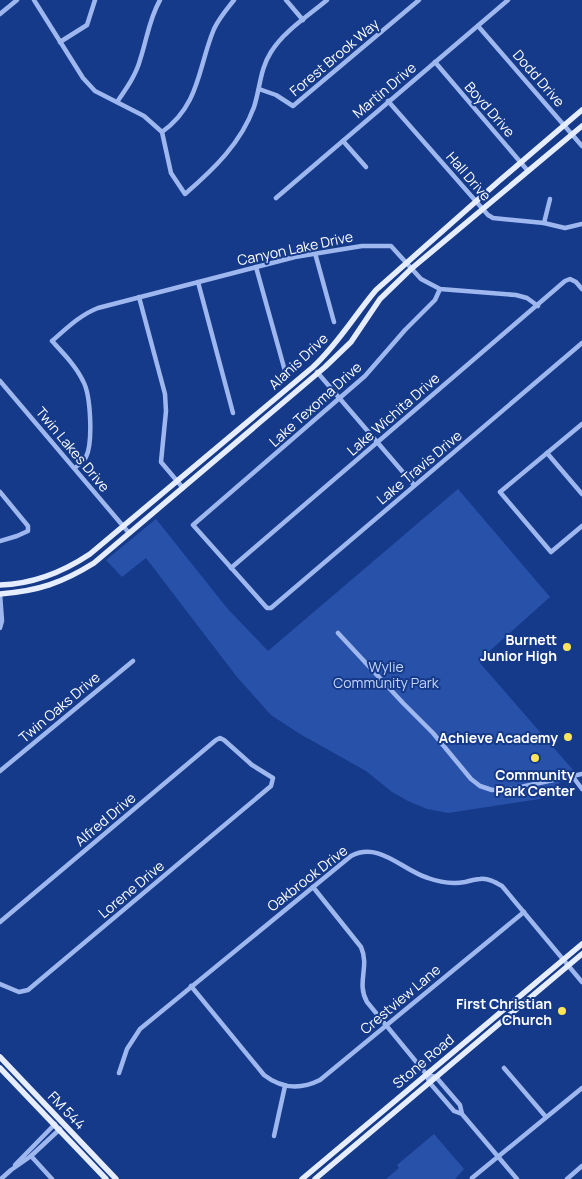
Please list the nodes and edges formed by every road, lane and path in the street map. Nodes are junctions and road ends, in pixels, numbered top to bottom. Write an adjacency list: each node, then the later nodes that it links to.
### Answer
1 (17, 0): 10 (street)
2 (34, 0): 13 (street)
3 (95, 0): 13 (street)
4 (160, 0): 17 (street)
5 (234, 0): 21 (street)
6 (286, 0): 11 (street)
7 (327, 0): 11 (street)
8 (419, 0): 15 (street, Forest Brook Way)
9 (508, 0): 12 (street, Martin Drive)
10 (0, 14)
11 (303, 20): 15 (street)
12 (478, 26): 14 (street, Martin Drive); 19 (street, Dodd Drive)
13 (60, 42): 17 (street)
14 (435, 62): 16 (street, Martin Drive); 25 (street, Boyd Drive)
15 (260, 89): 21 (street)
16 (388, 101): 23 (street, Martin Drive); 30 (street, Hall Drive)
17 (117, 102): 21 (street)
18 (582, 110): 19 (main road, Alanis Drive)
19 (565, 125): 22 (street, Dodd Drive); 25 (main road, Alanis Drive)
20 (582, 126): 22 (main road, Alanis Drive)
21 (162, 132)
22 (572, 134): 24 (street, Dodd Drive); 27 (main road, Alanis Drive)
23 (342, 141): 26 (street); 28 (street, Martin Drive)
24 (582, 146)
25 (520, 162): 27 (street, Boyd Drive); 30 (main road, Alanis Drive)
26 (366, 167)
27 (528, 171): 31 (main road, Alanis Drive)
28 (276, 198)
29 (550, 199): 32 (street)
30 (476, 201): 31 (street, Hall Drive); 35 (main road, Alanis Drive)
31 (484, 210): 32 (street, Hall Drive); 37 (main road, Alanis Drive)
32 (544, 223): 33 (street, Hall Drive)
33 (582, 224)
34 (315, 253): 35 (street, Canyon Lake Drive); 36 (street, Canyon Lake Drive); 43 (street)
35 (405, 263): 37 (street, Canyon Lake Drive); 45 (main road, Alanis Drive)
36 (256, 267): 38 (street, Canyon Lake Drive); 46 (street)
37 (411, 269): 39 (street, Canyon Lake Drive); 47 (main road, Alanis Drive)
38 (198, 282): 41 (street, Canyon Lake Drive); 50 (street)
39 (440, 289): 42 (street, Canyon Lake Drive); 49 (street, Lake Texoma Drive)
40 (582, 289): 42 (street, Lake Wichita Drive)
41 (140, 297): 54 (street, Canyon Lake Drive); 55 (street)
42 (538, 306): 52 (street, Lake Wichita Drive)
43 (334, 322)
44 (582, 343): 56 (street, Lake Travis Drive)
45 (313, 367): 47 (street); 55 (main road, Alanis Drive)
46 (284, 371)
47 (318, 373): 49 (street); 57 (main road, Alanis Drive)
48 (0, 381): 54 (street, Twin Lakes Drive)
49 (341, 398): 52 (street); 64 (street, Lake Texoma Drive)
50 (233, 413)
51 (582, 424): 53 (street)
52 (378, 442): 56 (street); 64 (street, Lake Wichita Drive)
53 (547, 453): 59 (street); 61 (street)
54 (75, 468): 60 (street, Twin Lakes Drive)
55 (178, 481): 57 (street); 60 (main road, Alanis Drive)
56 (414, 485): 64 (street, Lake Travis Drive)
57 (183, 488): 62 (main road, Alanis Drive)
58 (0, 492): 63 (street)
59 (582, 494)
60 (124, 526): 62 (street, Twin Lakes Drive); 65 (main road, Alanis Drive)
61 (582, 526)
62 (129, 532): 66 (main road, Alanis Drive)
63 (0, 541)
64 (231, 568)
65 (0, 585)
66 (0, 594): 67 (street)
67 (0, 628)
68 (338, 634): 73 (street)
69 (133, 661): 71 (street, Twin Oaks Drive)
70 (225, 741): 77 (street, Alfred Drive); 83 (street, Lorene Drive)
71 (0, 771)
72 (582, 774): 73 (street)
73 (573, 777): 74 (street)
74 (582, 789)
75 (312, 887): 76 (street, Oakbrook Drive); 84 (street, Oakbrook Drive); 85 (street)
76 (524, 912): 80 (street, Oakbrook Drive); 85 (street, Crestview Lane)
77 (0, 922)
78 (582, 944): 80 (main road, Stone Road)
79 (582, 954): 81 (main road, Stone Road)
80 (563, 959): 81 (street, Oakbrook Drive); 90 (main road, Stone Road)
81 (568, 965): 82 (street, Oakbrook Drive); 91 (main road, Stone Road)
82 (582, 982)
83 (0, 984)
84 (191, 986): 89 (street, Oakbrook Drive); 93 (street)
85 (386, 1025): 90 (street); 93 (street, Crestview Lane)
86 (0, 1057): 97 (main road, FM 544)
87 (0, 1068): 99 (main road, FM 544)
88 (504, 1068): 96 (street)
89 (119, 1073)
90 (427, 1075): 91 (street); 92 (street); 98 (main road, Stone Road)
91 (436, 1076): 92 (main road, Stone Road); 95 (street)
92 (429, 1082): 95 (street); 100 (main road, Stone Road)
93 (285, 1086): 101 (street)
94 (582, 1088): 96 (street)
95 (462, 1114): 104 (street)
96 (546, 1117): 104 (street)
97 (62, 1122): 99 (street); 111 (main road, FM 544)
98 (365, 1126): 100 (main road); 112 (main road, Stone Road)
99 (57, 1128): 102 (street); 103 (street); 110 (main road, FM 544)
100 (370, 1132): 113 (main road, Stone Road)
101 (274, 1136)
102 (27, 1152): 103 (street); 106 (street)
103 (32, 1156): 106 (street); 109 (street)
104 (499, 1157): 107 (street); 114 (street)
105 (582, 1166): 115 (street)
106 (11, 1170): 108 (street)
107 (472, 1178)
108 (1, 1179)
109 (52, 1179)
110 (106, 1179)
111 (116, 1179)
112 (302, 1179)
113 (315, 1179)
114 (518, 1179)
115 (567, 1179)

